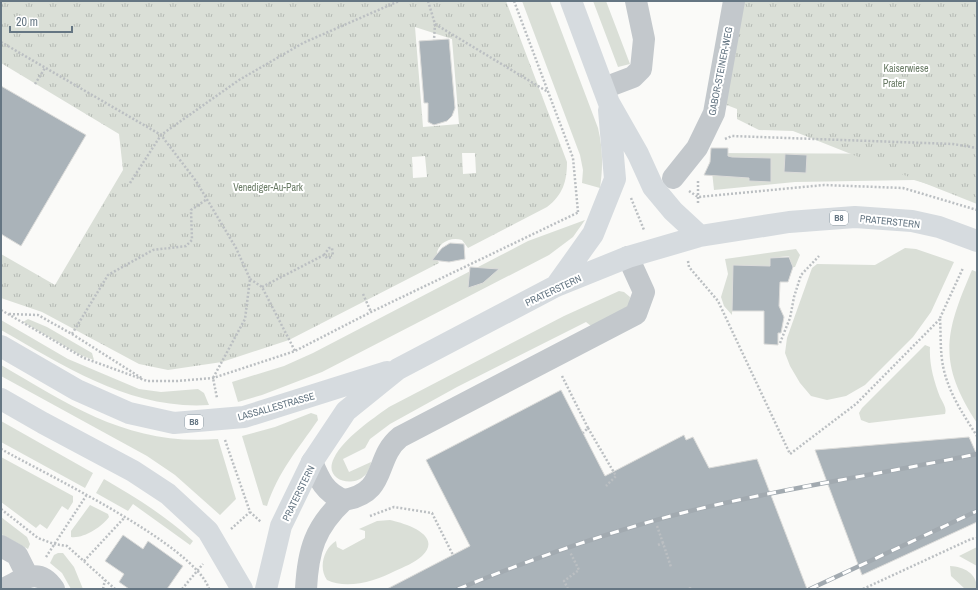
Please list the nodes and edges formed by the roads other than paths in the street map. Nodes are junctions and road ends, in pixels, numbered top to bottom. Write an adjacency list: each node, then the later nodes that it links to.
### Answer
1 (571, 1): 4 (main road)
2 (636, 1): 4 (street)
3 (734, 1): 5 (street, GABOR-STEINER-WEG)
4 (606, 96): 6 (main road); 9 (main road)
5 (673, 178)
6 (700, 236): 7 (main road, PRATERSTERN / B8); 8 (main road, PRATERSTERN / B8)
7 (977, 241)
8 (628, 258): 9 (main road, PRATERSTERN / B8); 14 (street)
9 (556, 286): 11 (main road, PRATERSTERN / B8)
10 (1, 346): 11 (main road, LASSALLESTRASSE / B8)
11 (398, 369): 13 (main road, PRATERSTERN / B8)
12 (1, 399): 18 (main road)
13 (312, 462): 14 (street); 19 (main road, PRATERSTERN / B8)
14 (344, 500): 20 (street)
15 (1, 546): 16 (street)
16 (41, 581): 17 (street)
17 (4, 589)
18 (242, 589)
19 (266, 589)
20 (306, 589)

